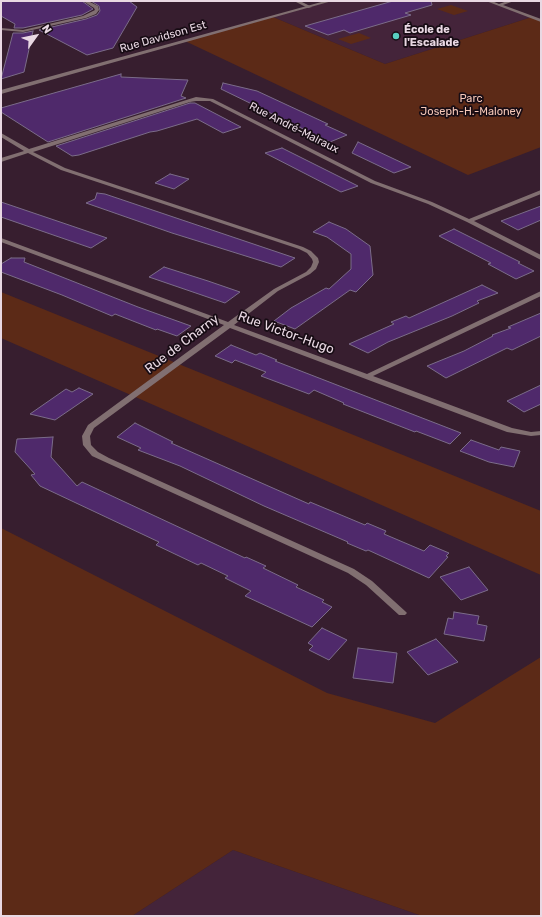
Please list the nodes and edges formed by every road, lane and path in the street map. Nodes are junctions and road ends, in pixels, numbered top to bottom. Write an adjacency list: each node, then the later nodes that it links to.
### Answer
1 (85, 1): 9 (street)
2 (296, 1): 7 (street)
3 (330, 1): 7 (street, Rue Davidson Est)
4 (488, 1): 6 (street)
5 (512, 1): 6 (street)
6 (499, 5): 8 (street)
7 (310, 7): 10 (street, Rue Davidson Est)
8 (541, 22)
9 (1, 29)
10 (1, 92)
11 (1, 135): 12 (street, Rue de Charny)
12 (26, 151): 13 (street); 15 (street, Rue André-Malraux); 19 (street, Rue de Charny)
13 (1, 160)
14 (541, 192): 15 (street)
15 (469, 221): 17 (street, Rue André-Malraux)
16 (1, 240): 19 (street, Rue Victor-Hugo)
17 (541, 258)
18 (541, 293): 20 (street)
19 (228, 325): 20 (street, Rue Victor-Hugo); 22 (street, Rue de Charny)
20 (368, 376): 21 (street, Rue Victor-Hugo)
21 (541, 433)
22 (402, 613)

